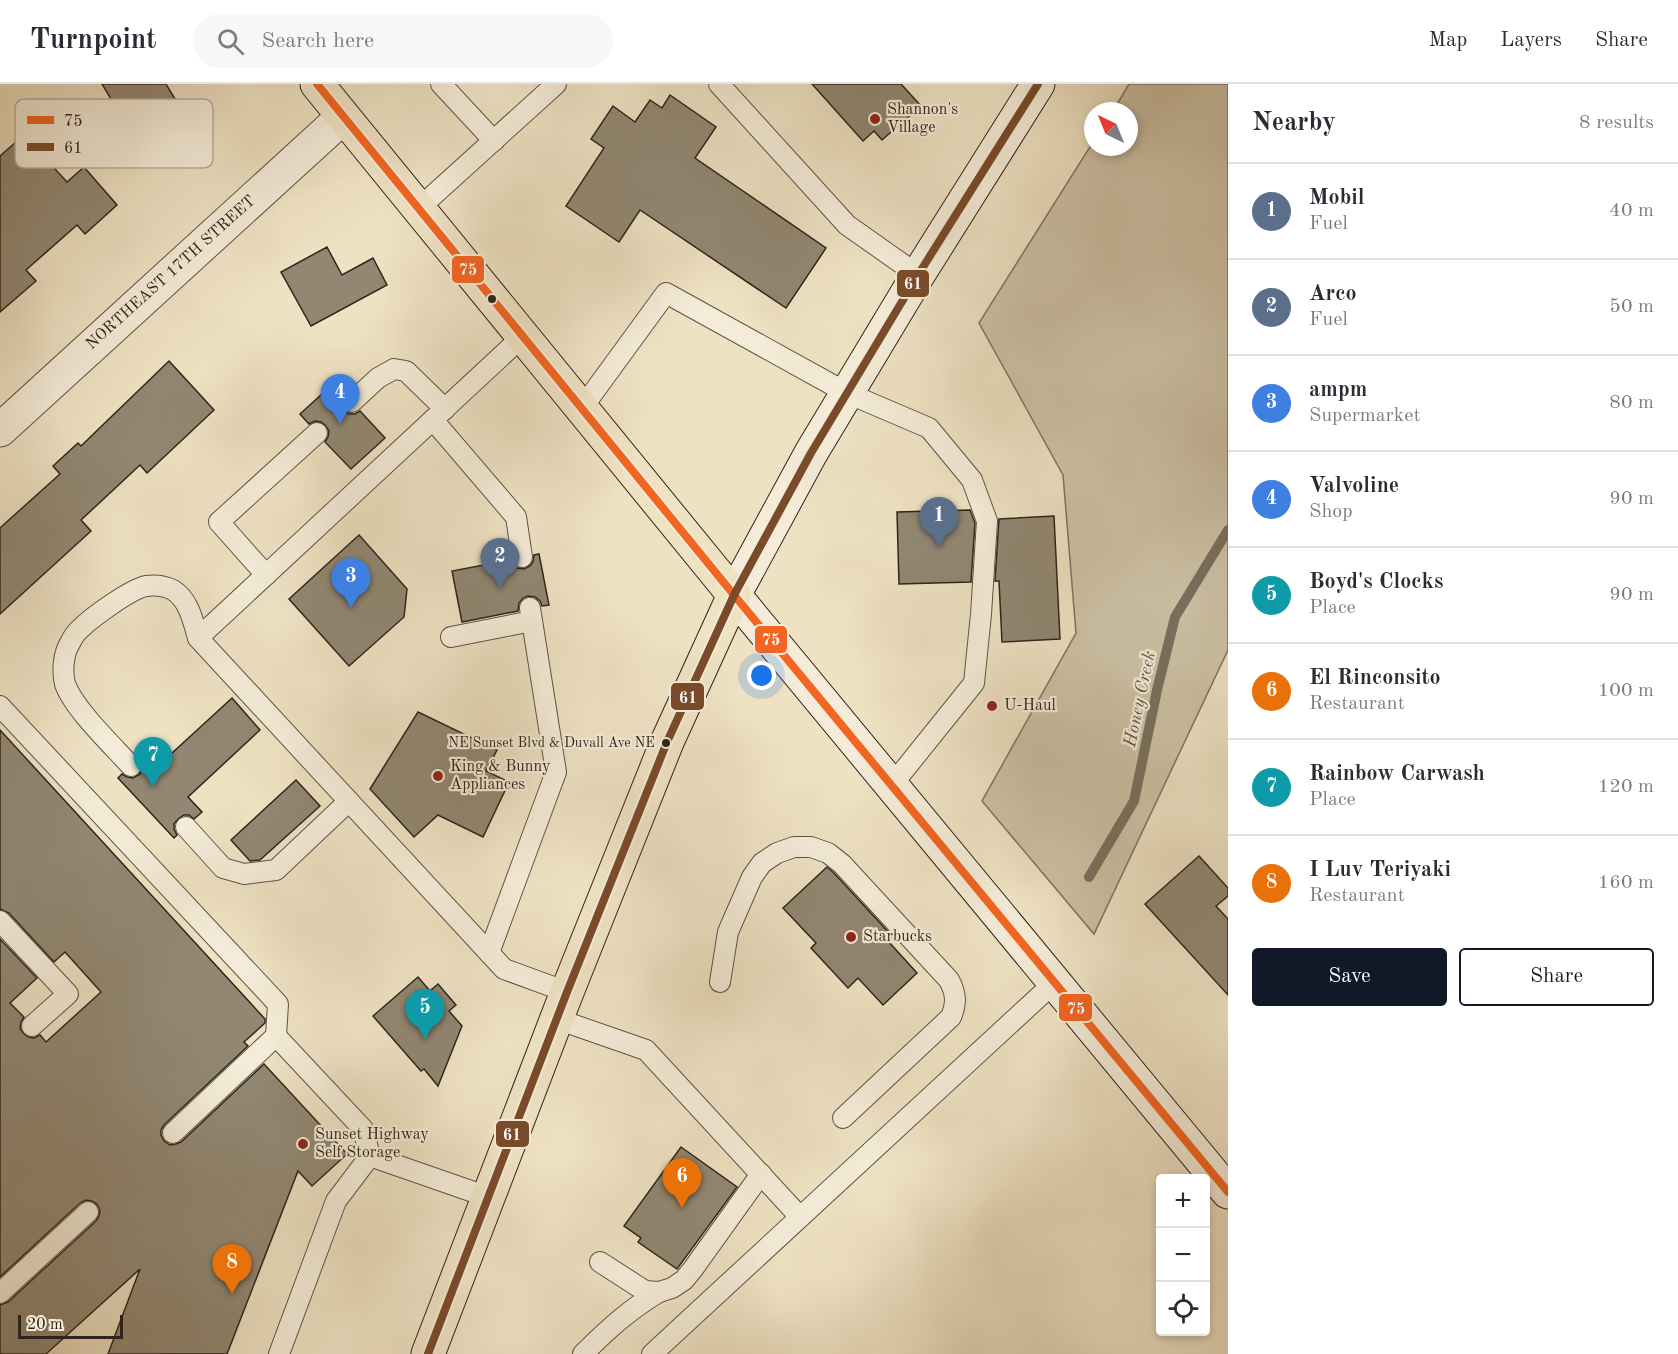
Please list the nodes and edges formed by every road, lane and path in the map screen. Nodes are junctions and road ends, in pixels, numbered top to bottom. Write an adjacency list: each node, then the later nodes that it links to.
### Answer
1 (317, 84): 6 (main road)
2 (441, 84): 7 (lane)
3 (556, 84): 7 (lane)
4 (719, 84): 9 (lane)
5 (1038, 84): 9 (main road)
6 (343, 117): 8 (main road); 15 (main road, NORTHEAST 17TH STREET)
7 (494, 141): 8 (lane)
8 (418, 209): 10 (main road)
9 (918, 275): 11 (main road)
10 (523, 336): 13 (main road); 14 (lane)
11 (847, 393): 13 (lane); 19 (main road); 24 (lane)
12 (352, 402): 14 (lane)
13 (582, 408): 19 (main road)
14 (439, 414): 17 (lane); 18 (lane)
15 (0, 430)
16 (317, 433): 18 (lane)
17 (522, 557)
18 (266, 575): 21 (lane)
19 (734, 595): 24 (main road); 31 (main road)
20 (451, 637): 28 (lane)
21 (198, 638): 23 (lane); 25 (lane)
22 (0, 706): 33 (lane)
23 (131, 766)
24 (892, 785): 30 (main road)
25 (348, 801): 26 (lane); 28 (lane)
26 (186, 826)
27 (0, 921): 32 (lane)
28 (489, 953): 31 (lane)
29 (720, 982): 34 (lane)
30 (1055, 982): 38 (main road); 41 (lane)
31 (562, 1006): 37 (lane); 39 (main road)
32 (32, 1026)
33 (276, 1036): 35 (lane); 36 (lane)
34 (843, 1118)
35 (173, 1132)
36 (370, 1156): 39 (lane); 45 (lane)
37 (761, 1174): 41 (lane); 43 (lane)
38 (1228, 1192)
39 (488, 1197): 46 (main road)
40 (88, 1212): 44 (lane)
41 (800, 1217): 48 (lane)
42 (600, 1262): 43 (lane)
43 (659, 1292): 47 (lane)
44 (0, 1293)
45 (279, 1354)
46 (428, 1354)
47 (583, 1354)
48 (652, 1354)

